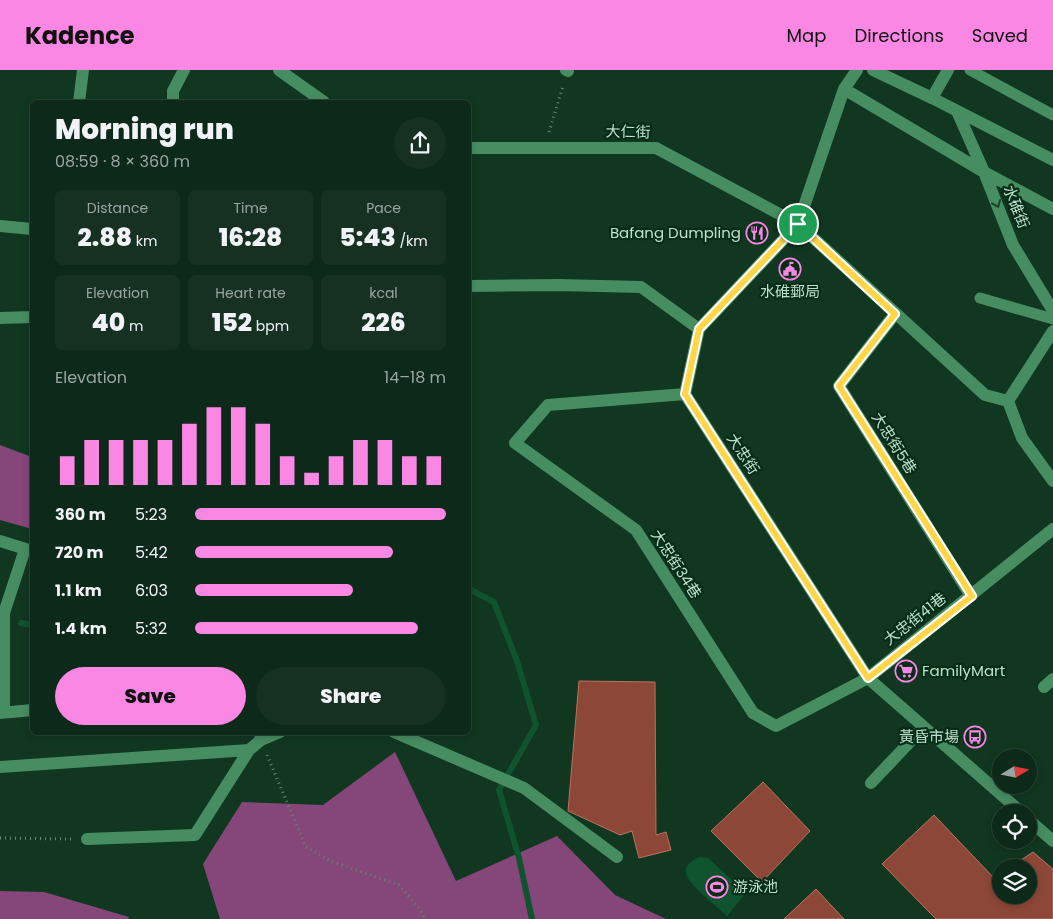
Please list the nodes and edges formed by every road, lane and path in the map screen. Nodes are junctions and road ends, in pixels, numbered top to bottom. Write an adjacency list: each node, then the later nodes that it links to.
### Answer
1 (83, 70): 11 (street)
2 (184, 70): 12 (street)
3 (279, 70): 13 (street)
4 (567, 70): 17 (path)
5 (857, 70): 9 (street)
6 (873, 70): 10 (street)
7 (948, 70): 10 (street)
8 (970, 70): 15 (lane)
9 (844, 89): 19 (street); 21 (street)
10 (932, 98): 14 (street)
11 (79, 100)
12 (173, 100)
13 (321, 100)
14 (957, 111): 18 (street); 19 (street, 水碓街)
15 (1053, 115)
16 (471, 148): 17 (street, 大仁街)
17 (545, 148): 21 (street, 大仁街)
18 (1053, 160)
19 (984, 172): 20 (street); 26 (street, 水碓街, one-way to 26)
20 (1053, 208)
21 (798, 224): 27 (street); 31 (street)
22 (0, 226): 23 (street)
23 (30, 229)
24 (471, 286): 31 (street)
25 (980, 298): 30 (lane)
26 (1053, 311)
27 (895, 314): 34 (street); 39 (street, 大忠街5巷)
28 (30, 317): 29 (street)
29 (0, 318)
30 (1053, 320)
31 (699, 329): 33 (street)
32 (1053, 331): 34 (street)
33 (685, 394): 40 (street, 大忠街); 40 (street, 大忠街34巷)
34 (1008, 401): 35 (street)
35 (1053, 481)
36 (1053, 529): 39 (street, 大忠街41巷)
37 (0, 541): 38 (street)
38 (29, 550): 42 (street)
39 (972, 596): 40 (street, 大忠街41巷)
40 (868, 678): 43 (street, 大忠街)
41 (30, 710): 42 (street)
42 (2, 713)
43 (924, 727): 48 (street); 49 (street, 大忠街)
44 (401, 735): 54 (street)
45 (261, 736): 46 (street); 55 (path)
46 (249, 750): 47 (street); 52 (street)
47 (0, 767)
48 (871, 783)
49 (1011, 804)
50 (1037, 827): 53 (street)
51 (0, 838): 52 (path)
52 (87, 839)
53 (1053, 841)
54 (618, 857)
55 (425, 919)

